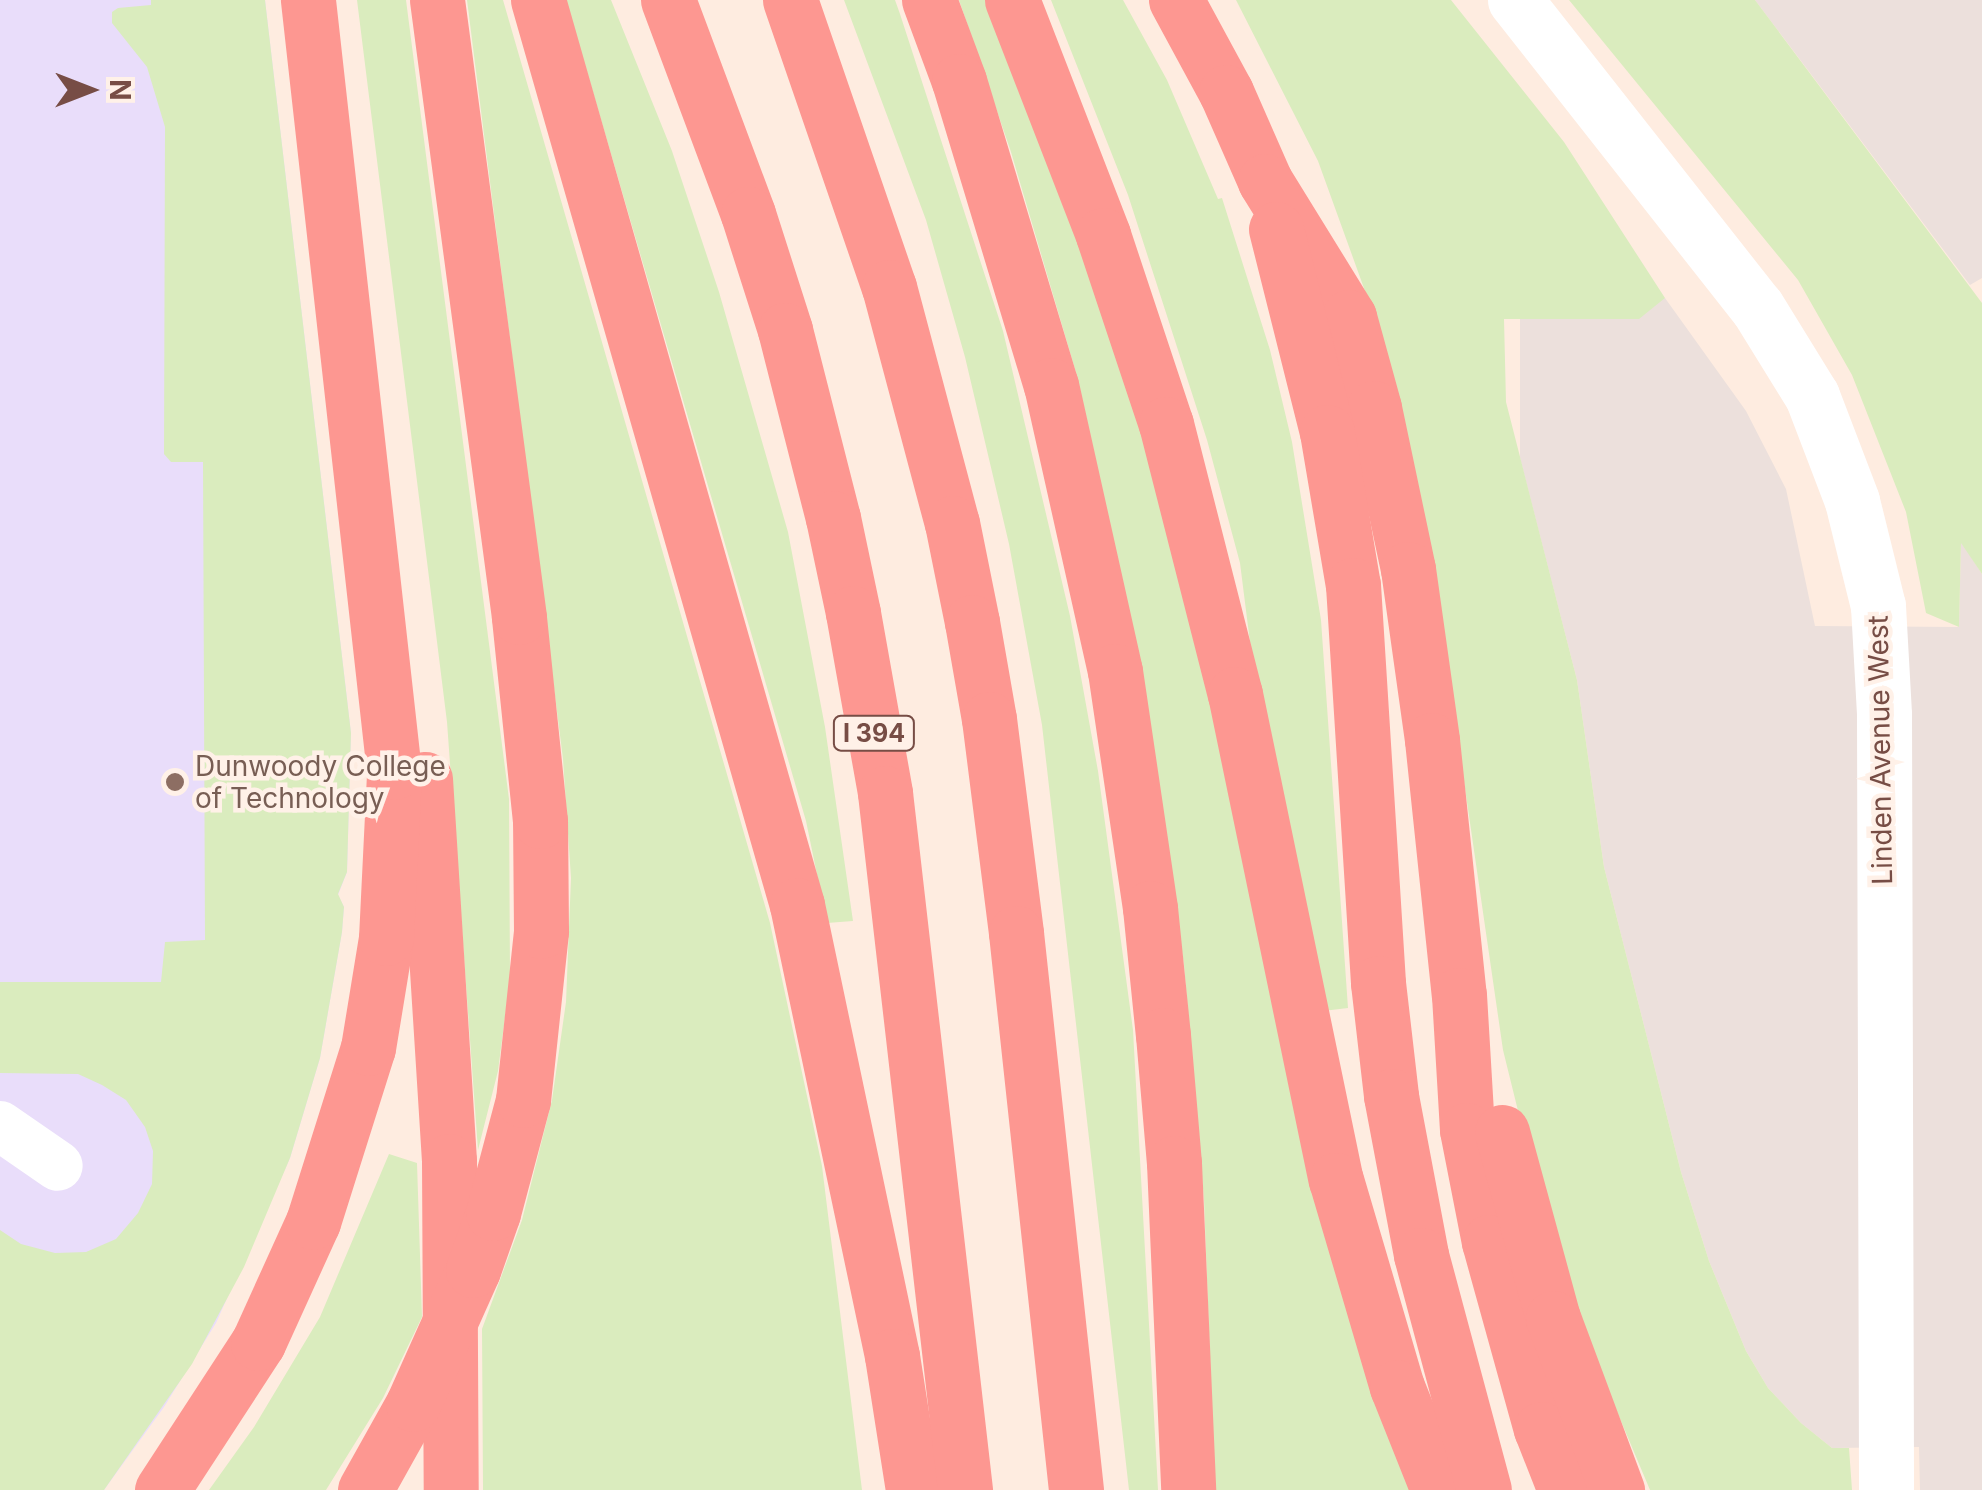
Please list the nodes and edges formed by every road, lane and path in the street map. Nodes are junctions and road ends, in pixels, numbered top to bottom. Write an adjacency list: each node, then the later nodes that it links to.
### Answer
1 (308, 0): 12 (highway)
2 (331, 0): 12 (highway)
3 (438, 0): 17 (highway)
4 (538, 0): 19 (highway)
5 (668, 0): 20 (highway, I 394)
6 (790, 0): 21 (highway)
7 (930, 0): 22 (highway)
8 (1012, 0): 23 (highway)
9 (1176, 0): 11 (highway)
10 (1516, 0): 27 (street, Linden Avenue West)
11 (1264, 181): 13 (highway); 24 (highway)
12 (412, 890): 16 (highway); 18 (highway)
13 (1459, 995): 25 (highway); 26 (highway)
14 (0, 1126): 15 (street)
15 (58, 1166)
16 (162, 1490)
17 (365, 1490)
18 (450, 1490)
19 (913, 1490)
20 (966, 1490)
21 (1076, 1490)
22 (1188, 1490)
23 (1438, 1490)
24 (1484, 1490)
25 (1566, 1490)
26 (1618, 1490)
27 (1886, 1490)

